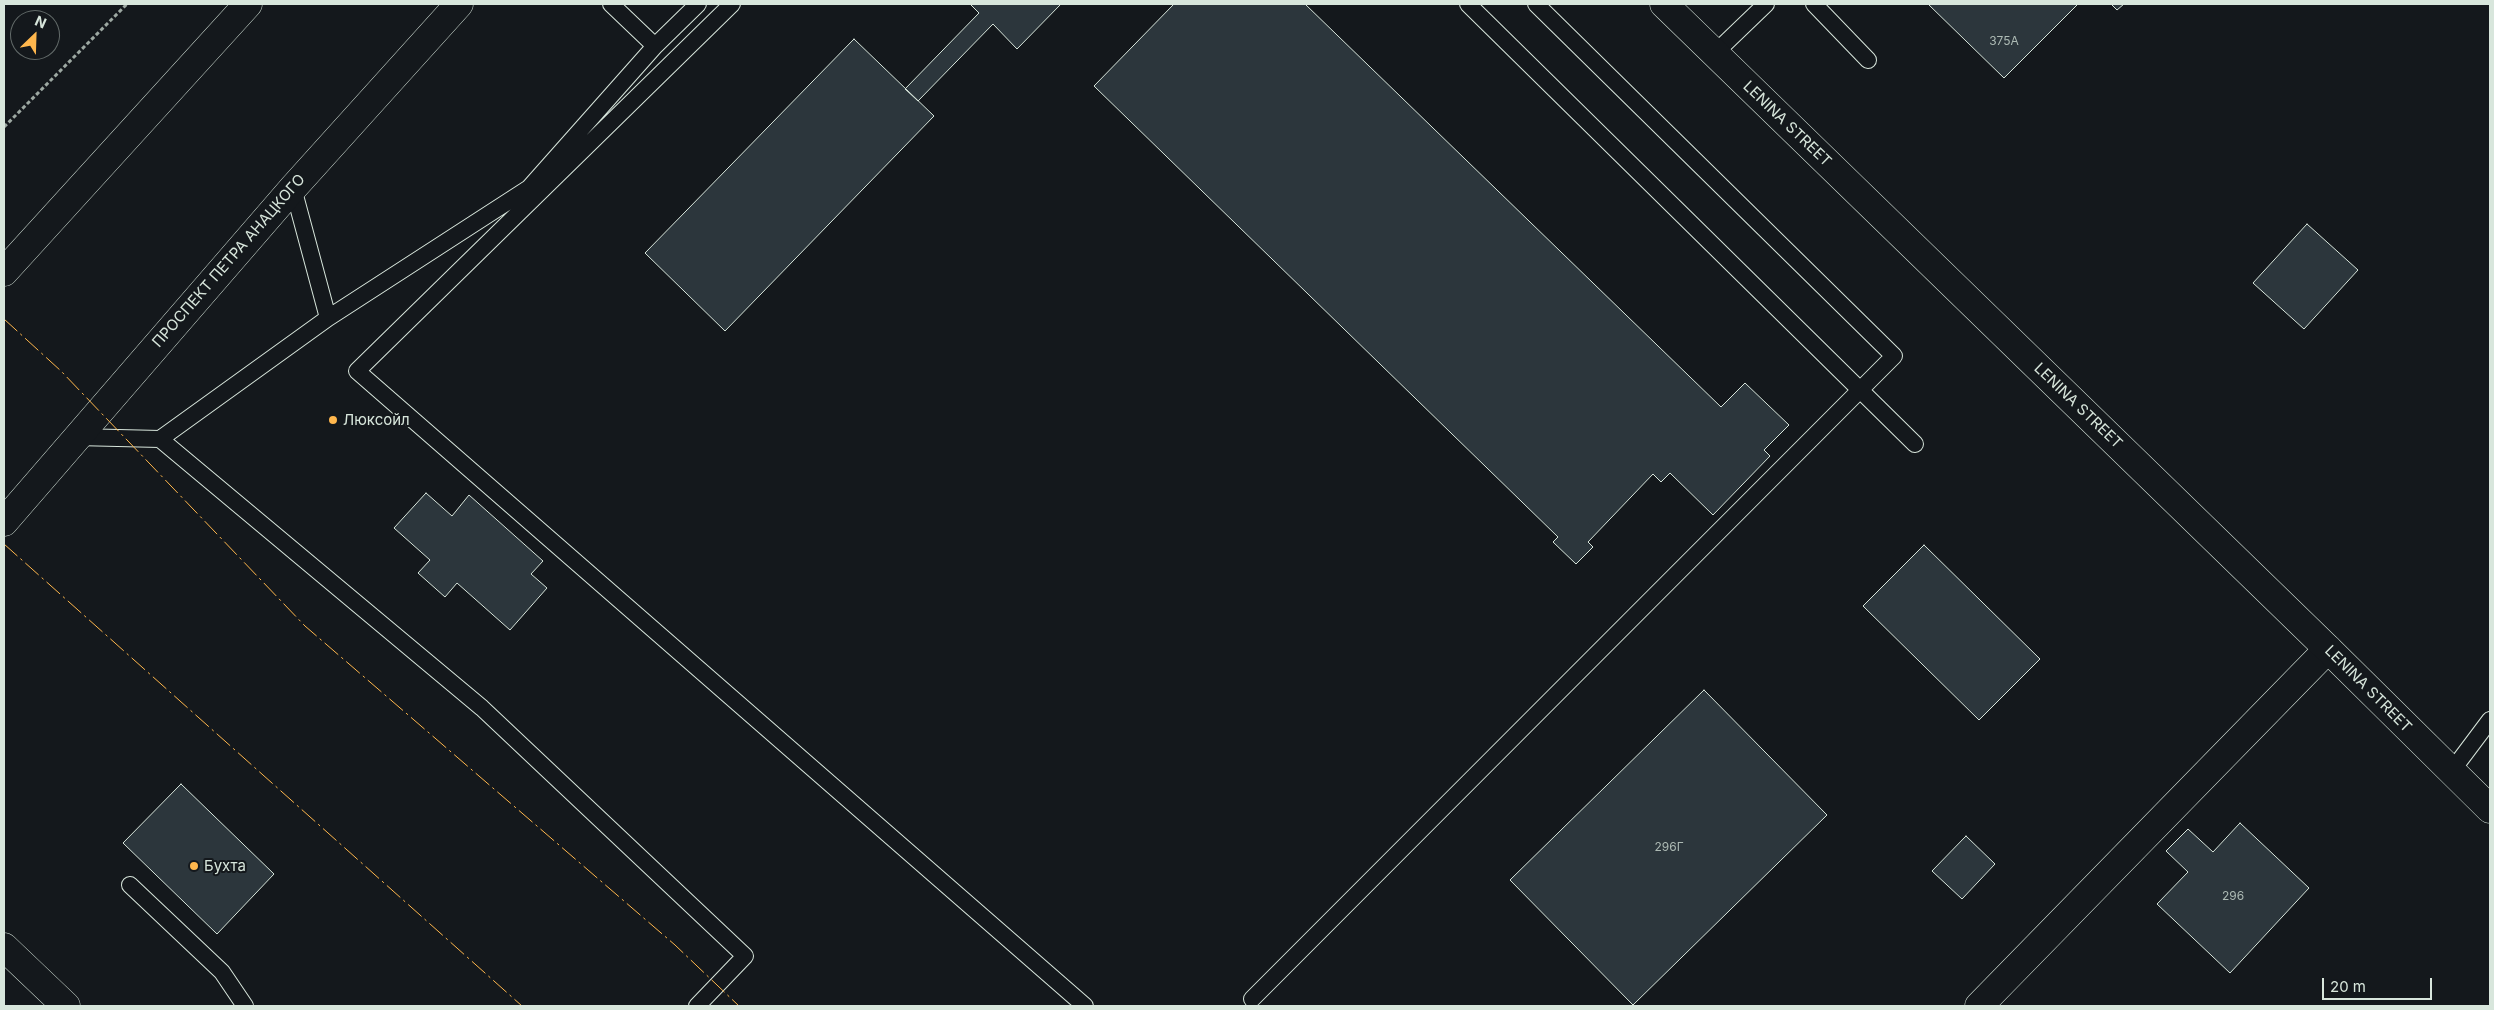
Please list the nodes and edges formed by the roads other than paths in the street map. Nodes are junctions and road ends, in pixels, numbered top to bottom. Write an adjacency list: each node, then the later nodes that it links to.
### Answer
1 (248, 4): 15 (main road)
2 (459, 4): 14 (main road, ПРОСПЕКТ ПЕТРА АНАЦКОГО)
3 (612, 4): 11 (lane)
4 (698, 4): 11 (lane)
5 (732, 4): 32 (lane)
6 (1468, 4): 17 (lane)
7 (1536, 4): 17 (lane)
8 (1664, 4): 12 (main road, LENINA STREET)
9 (1766, 4): 12 (lane)
10 (1814, 4): 13 (lane)
11 (654, 46): 16 (lane)
12 (1715, 53): 22 (main road, LENINA STREET)
13 (1868, 60)
14 (293, 188): 16 (lane); 18 (main road, ПРОСПЕКТ ПЕТРА АНАЦКОГО)
15 (4, 272)
16 (328, 318): 19 (lane)
17 (1859, 388): 20 (lane); 28 (lane)
18 (76, 437): 19 (lane); 21 (main road, ПРОСПЕКТ ПЕТРА АНАЦКОГО)
19 (160, 439): 31 (lane)
20 (1915, 444)
21 (4, 522)
22 (2328, 649): 24 (main road, LENINA STREET); 33 (main road)
23 (2490, 720): 24 (lane)
24 (2451, 772): 25 (main road, LENINA STREET)
25 (2490, 809)
26 (130, 885): 30 (lane)
27 (4, 947): 29 (main road)
28 (1252, 999)
29 (66, 1006)
30 (245, 1006)
31 (697, 1006)
32 (1085, 1006)
33 (1980, 1006)

